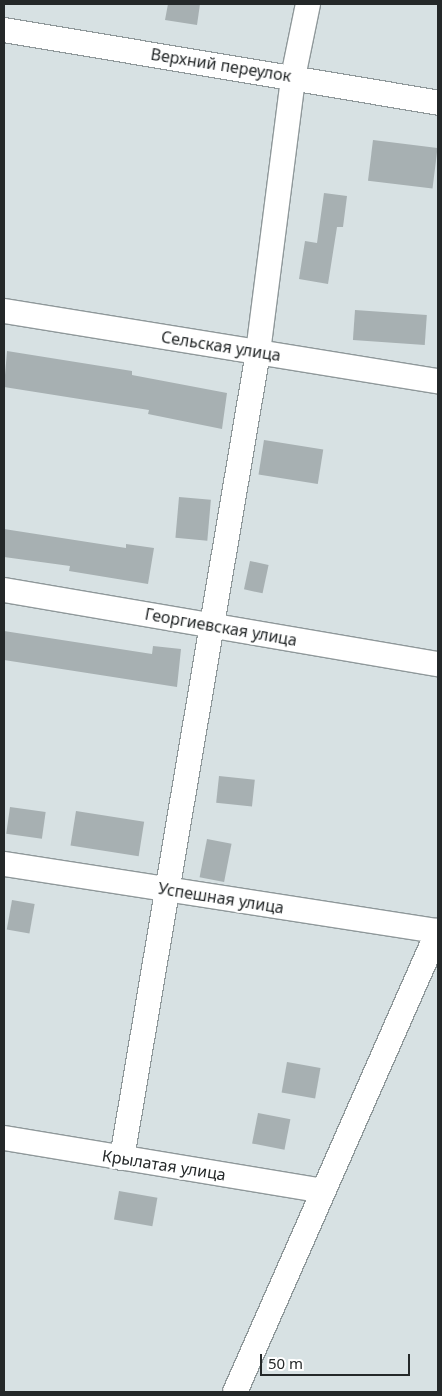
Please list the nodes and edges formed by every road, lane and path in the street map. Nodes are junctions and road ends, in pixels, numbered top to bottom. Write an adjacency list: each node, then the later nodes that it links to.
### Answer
1 (308, 4): 3 (street)
2 (4, 30): 3 (street, Верхний переулок)
3 (293, 77): 4 (street, Верхний переулок); 6 (street)
4 (438, 102)
5 (4, 311): 6 (street, Сельская улица)
6 (258, 352): 7 (street, Сельская улица); 9 (street)
7 (438, 381)
8 (4, 590): 9 (street, Георгиевская улица)
9 (212, 625): 10 (street, Георгиевская улица); 12 (street)
10 (438, 664)
11 (4, 864): 12 (street, Успешная улица)
12 (166, 889): 13 (street, Успешная улица); 15 (street)
13 (438, 931): 16 (street)
14 (4, 1138): 15 (street, Крылатая улица)
15 (122, 1158): 16 (street, Крылатая улица)
16 (324, 1191): 17 (street)
17 (235, 1392)

